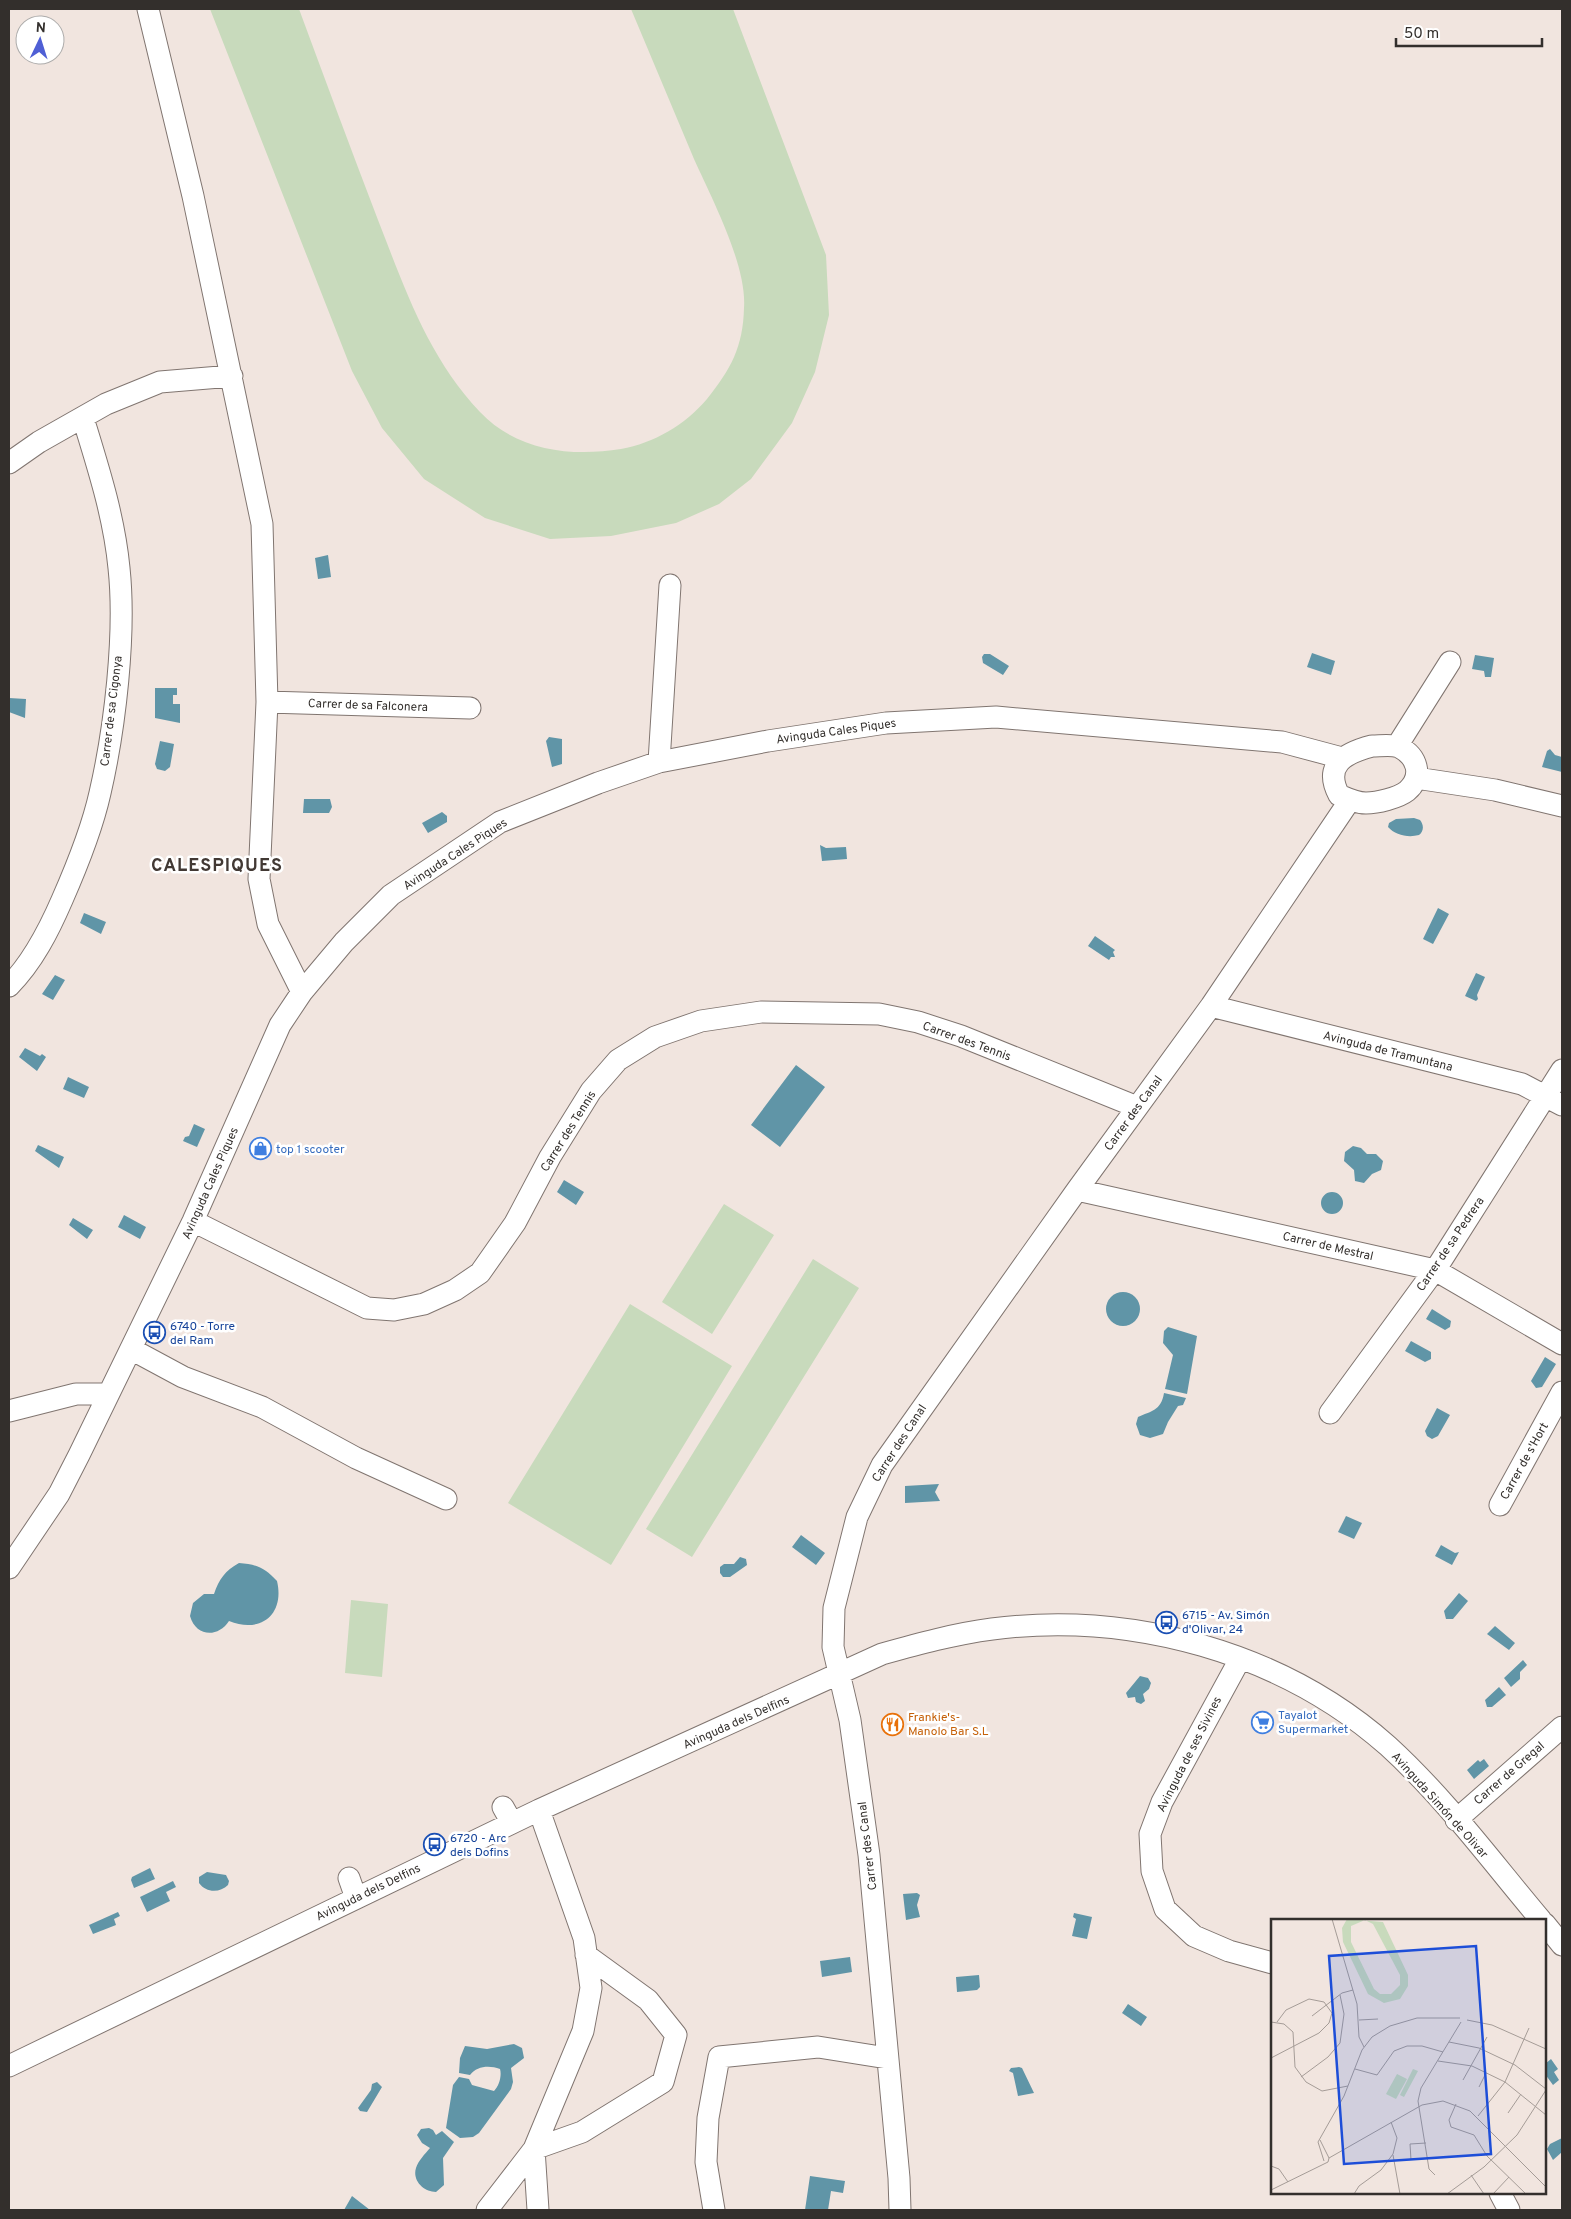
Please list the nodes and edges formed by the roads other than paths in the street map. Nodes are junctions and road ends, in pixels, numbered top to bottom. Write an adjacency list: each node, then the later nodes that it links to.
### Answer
1 (148, 9): 2 (street)
2 (232, 376): 3 (street); 7 (street)
3 (83, 418): 4 (street); 15 (street, Carrer de sa Cigonya)
4 (9, 463)
5 (670, 585): 11 (street)
6 (1450, 662): 9 (street)
7 (267, 702): 8 (street, Carrer de sa Falconera); 16 (street)
8 (470, 708)
9 (1398, 746): 10 (street); 12 (street)
10 (1342, 758): 11 (street, Avinguda Cales Piques); 13 (street)
11 (659, 762): 16 (street, Avinguda Cales Piques)
12 (1416, 778): 13 (street); 14 (street)
13 (1350, 800): 17 (street, Carrer des Canal)
14 (1562, 806)
15 (9, 986)
16 (302, 992): 22 (street, Avinguda Cales Piques)
17 (1211, 1006): 19 (street, Avinguda de Tramuntana); 20 (street, Carrer des Canal)
18 (1562, 1070): 19 (street, Carrer de sa Pedrera)
19 (1555, 1100): 23 (street, Carrer de sa Pedrera)
20 (1137, 1107): 21 (street, Carrer des Canal); 22 (street, Carrer des Tennis)
21 (1077, 1190): 23 (street, Carrer de Mestral); 34 (street, Carrer des Canal)
22 (193, 1221): 25 (street, Avinguda Cales Piques)
23 (1435, 1270): 24 (street, Carrer de Mestral); 29 (street, Carrer de sa Pedrera)
24 (1562, 1344)
25 (132, 1349): 27 (street, Avinguda Cales Piques); 30 (street)
26 (1562, 1392): 31 (street, Carrer de s'Hort)
27 (108, 1394): 28 (street); 32 (street, Avinguda Cales Piques)
28 (9, 1411)
29 (1330, 1413)
30 (446, 1499)
31 (1500, 1505)
32 (9, 1568)
33 (1240, 1659): 34 (street, Avinguda Simón de Olivar); 37 (street, Avinguda Simón de Olivar); 44 (street, Avinguda de ses Sivines)
34 (840, 1675): 36 (street, Avinguda dels Delfins); 45 (street, Carrer des Canal)
35 (1562, 1727): 37 (street, Carrer de Gregal)
36 (539, 1810): 39 (street, Avinguda dels Delfins); 43 (street)
37 (1456, 1820): 40 (street, Avinguda Simón de Olivar)
38 (349, 1878): 39 (street)
39 (356, 1898): 46 (street, Avinguda dels Delfins)
40 (1540, 1919)
41 (1546, 1925): 42 (street)
42 (1562, 1945)
43 (586, 1955): 47 (street); 47 (street)
44 (1271, 1963)
45 (887, 2058): 51 (street); 52 (street, Carrer des Canal)
46 (9, 2066)
47 (534, 2149): 49 (street); 50 (street)
48 (1501, 2194): 53 (street)
49 (488, 2210)
50 (538, 2210)
51 (714, 2210)
52 (900, 2210)
53 (1509, 2210)

